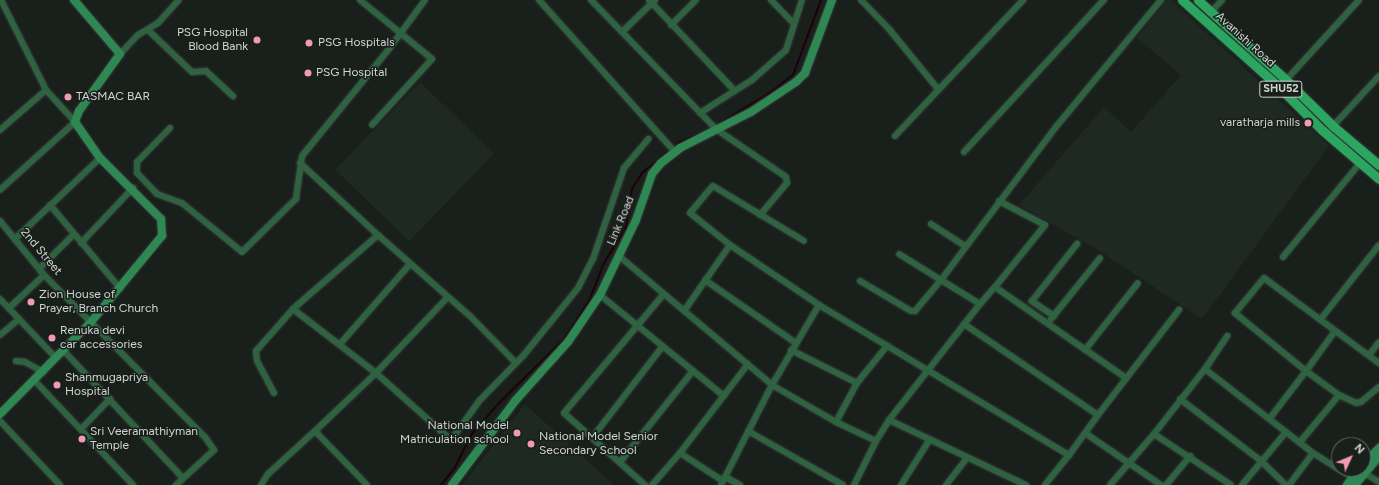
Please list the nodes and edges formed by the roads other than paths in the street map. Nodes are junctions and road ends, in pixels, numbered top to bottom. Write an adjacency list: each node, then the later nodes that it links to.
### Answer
1 (1, 0): 31 (street)
2 (74, 0): 27 (street)
3 (179, 0): 24 (street)
4 (360, 0): 25 (street)
5 (425, 0): 25 (street)
6 (539, 0): 43 (street)
7 (592, 0): 26 (street)
8 (696, 0): 23 (street)
9 (771, 0): 22 (street)
10 (802, 0): 22 (street)
11 (832, 0): 39 (street, Link Road)
12 (861, 0): 30 (street)
13 (1023, 0): 30 (street)
14 (1104, 0): 44 (street)
15 (1161, 0): 52 (street)
16 (1182, 0): 47 (main road, Avanishi Road / SHU52)
17 (1198, 0): 21 (main road, SHU52)
18 (1222, 0): 21 (street)
19 (1359, 0): 29 (street)
20 (652, 1): 23 (street); 26 (street)
21 (1211, 12): 29 (main road, SHU52)
22 (794, 24): 32 (street)
23 (671, 25): 32 (street)
24 (148, 30): 27 (street); 33 (street)
25 (401, 31): 36 (street); 46 (street)
26 (622, 32): 34 (street)
27 (120, 54): 35 (street)
28 (1379, 76): 37 (street)
29 (1286, 80): 37 (main road, SHU52)
30 (938, 89): 41 (street)
31 (46, 90): 35 (street); 40 (street)
32 (735, 92): 34 (street)
33 (233, 96)
34 (700, 113): 39 (street)
35 (75, 122): 45 (street); 51 (street)
36 (372, 125)
37 (1332, 126): 48 (main road, SHU52)
38 (170, 128): 46 (street)
39 (715, 128): 43 (street, Link Road); 54 (street)
40 (0, 130)
41 (895, 136)
42 (648, 139): 110 (street)
43 (672, 149): 67 (street, Link Road)
44 (964, 152)
45 (100, 158): 50 (street); 53 (street)
46 (300, 163): 58 (street)
47 (1360, 163): 49 (main road, Avanishi Road / SHU52); 68 (street)
48 (1379, 165)
49 (1379, 179)
50 (133, 188): 61 (street); 78 (street)
51 (0, 190)
52 (999, 201): 64 (street); 77 (street)
53 (50, 205): 57 (street); 59 (street)
54 (760, 214): 60 (street); 63 (street)
55 (0, 221): 59 (street, 2nd Street)
56 (931, 224): 64 (street)
57 (74, 234): 61 (street); 71 (street)
58 (378, 235): 70 (street); 86 (street)
59 (15, 239): 71 (street, 2nd Street)
60 (804, 241)
61 (81, 243): 78 (street)
62 (1077, 244): 89 (street)
63 (730, 245): 73 (street); 84 (street)
64 (965, 246): 74 (street)
65 (1379, 246): 91 (street)
66 (899, 254): 74 (street)
67 (619, 256): 79 (street, Link Road); 80 (street)
68 (1283, 257)
69 (1100, 258): 89 (street)
70 (410, 264): 81 (street); 100 (street)
71 (40, 268): 72 (street, 2nd Street)
72 (44, 275): 85 (street); 92 (street, 2nd Street)
73 (705, 280): 88 (street); 101 (street)
74 (941, 280): 75 (street); 83 (street)
75 (860, 281)
76 (1138, 283): 105 (street)
77 (995, 287): 83 (street); 94 (street)
78 (120, 288): 92 (street)
79 (600, 295): 95 (street); 169 (street, Link Road)
80 (663, 296): 88 (street); 95 (street)
81 (448, 298): 110 (street); 118 (street)
82 (0, 299): 85 (street)
83 (980, 304): 93 (street)
84 (819, 305): 101 (street); 102 (street)
85 (8, 308): 90 (street)
86 (293, 309): 100 (street); 124 (street)
87 (1179, 310): 119 (street)
88 (684, 311): 112 (street)
89 (1054, 316): 94 (street)
90 (19, 320): 97 (street); 108 (street)
91 (1320, 320): 96 (street); 116 (street)
92 (91, 322): 106 (street); 159 (street, 2nd Street)
93 (964, 324): 115 (street); 130 (street)
94 (1048, 324): 105 (street)
95 (637, 326): 103 (street); 141 (street)
96 (1335, 331): 107 (street); 116 (street)
97 (0, 335)
98 (1227, 336): 113 (street)
99 (1379, 342): 107 (street)
100 (340, 344): 118 (street)
101 (796, 344): 104 (street)
102 (887, 346): 115 (street); 121 (street)
103 (662, 347): 114 (street); 141 (street)
104 (792, 350): 121 (street); 122 (street)
105 (1085, 350): 119 (street)
106 (64, 351): 108 (street); 127 (street)
107 (1369, 355): 111 (street)
108 (56, 358): 117 (street)
109 (16, 361): 117 (street)
110 (516, 363): 118 (street)
111 (1379, 363)
112 (748, 364): 122 (street); 126 (street)
113 (1205, 369): 128 (street); 131 (street)
114 (693, 371): 126 (street); 153 (street)
115 (928, 371): 132 (street); 148 (street)
116 (1306, 371): 125 (street); 131 (street)
117 (42, 372): 120 (street)
118 (376, 373): 136 (street)
119 (1126, 378): 130 (street)
120 (34, 380): 129 (street); 135 (street)
121 (858, 383): 134 (street)
122 (772, 385): 134 (street); 137 (street)
123 (1379, 387): 125 (street)
124 (274, 393)
125 (1340, 395): 144 (street)
126 (724, 396): 146 (street)
127 (110, 399): 135 (street); 159 (street)
128 (1180, 399): 140 (street); 155 (street)
129 (0, 414)
130 (1098, 415): 139 (street)
131 (1270, 418): 138 (street)
132 (889, 420): 142 (street); 143 (street)
133 (0, 421): 164 (street)
134 (836, 422): 143 (street)
135 (81, 429): 165 (street)
136 (315, 431): 167 (street); 168 (street)
137 (748, 431): 160 (street); 173 (street)
138 (1286, 432): 144 (street); 155 (street)
139 (1085, 433): 148 (street); 154 (street)
140 (1154, 434): 149 (street); 154 (street)
141 (592, 438): 153 (street)
142 (930, 439): 151 (street); 175 (street)
143 (876, 441): 174 (street)
144 (1300, 442): 147 (street)
145 (1379, 448): 152 (street)
146 (680, 453): 160 (street); 171 (street)
147 (1312, 453): 157 (street); 184 (street)
148 (1069, 455): 178 (street)
149 (1190, 456): 163 (street); 181 (street)
150 (1379, 456): 156 (street)
151 (967, 458): 176 (street); 177 (street)
152 (1371, 458)
153 (620, 462): 170 (street)
154 (1128, 462): 179 (street); 180 (street)
155 (1261, 462): 182 (street); 183 (street)
156 (1371, 462)
157 (1331, 464)
158 (1371, 476): 162 (street)
159 (183, 478): 166 (street, 2nd Street)
160 (723, 481): 172 (street)
161 (1354, 481): 185 (street)
162 (1379, 482)
163 (1227, 484)
164 (60, 485)
165 (132, 485)
166 (176, 485)
167 (261, 485)
168 (368, 485)
169 (452, 485)
170 (645, 485)
171 (652, 485)
172 (740, 485)
173 (843, 485)
174 (854, 485)
175 (901, 485)
176 (946, 485)
177 (1026, 485)
178 (1045, 485)
179 (1110, 485)
180 (1161, 485)
181 (1166, 485)
182 (1242, 485)
183 (1286, 485)
184 (1289, 485)
185 (1347, 485)

